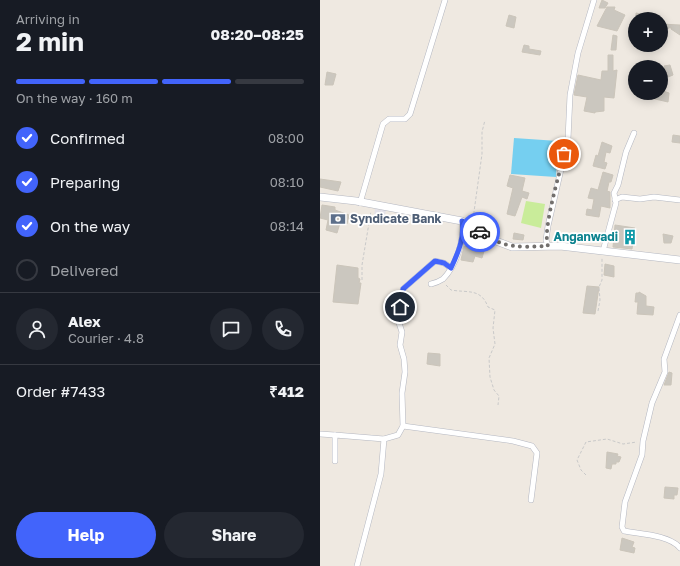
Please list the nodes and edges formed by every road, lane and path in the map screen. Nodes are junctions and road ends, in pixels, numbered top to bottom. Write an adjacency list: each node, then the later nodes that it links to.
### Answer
1 (445, 0): 8 (street)
2 (594, 0): 12 (street)
3 (485, 120): 11 (path)
4 (634, 133): 6 (street)
5 (320, 197): 8 (main road)
6 (615, 200): 7 (street); 13 (street)
7 (680, 200)
8 (360, 202): 9 (main road)
9 (375, 204): 10 (main road); 16 (path)
10 (462, 221): 12 (main road); 15 (street)
11 (473, 222)
12 (548, 246): 13 (main road)
13 (603, 251): 14 (main road); 19 (path)
14 (680, 260)
15 (451, 268): 17 (street); 22 (street)
16 (362, 280)
17 (442, 280): 18 (street); 21 (path)
18 (431, 284)
19 (598, 311)
20 (680, 315): 26 (street)
21 (498, 405)
22 (403, 426): 25 (street); 29 (street)
23 (320, 434): 24 (street)
24 (336, 435): 25 (street); 27 (street)
25 (384, 439): 31 (street)
26 (643, 441): 28 (path); 30 (street)
27 (335, 461)
28 (586, 476)
29 (532, 500)
30 (680, 548)
31 (356, 566)

